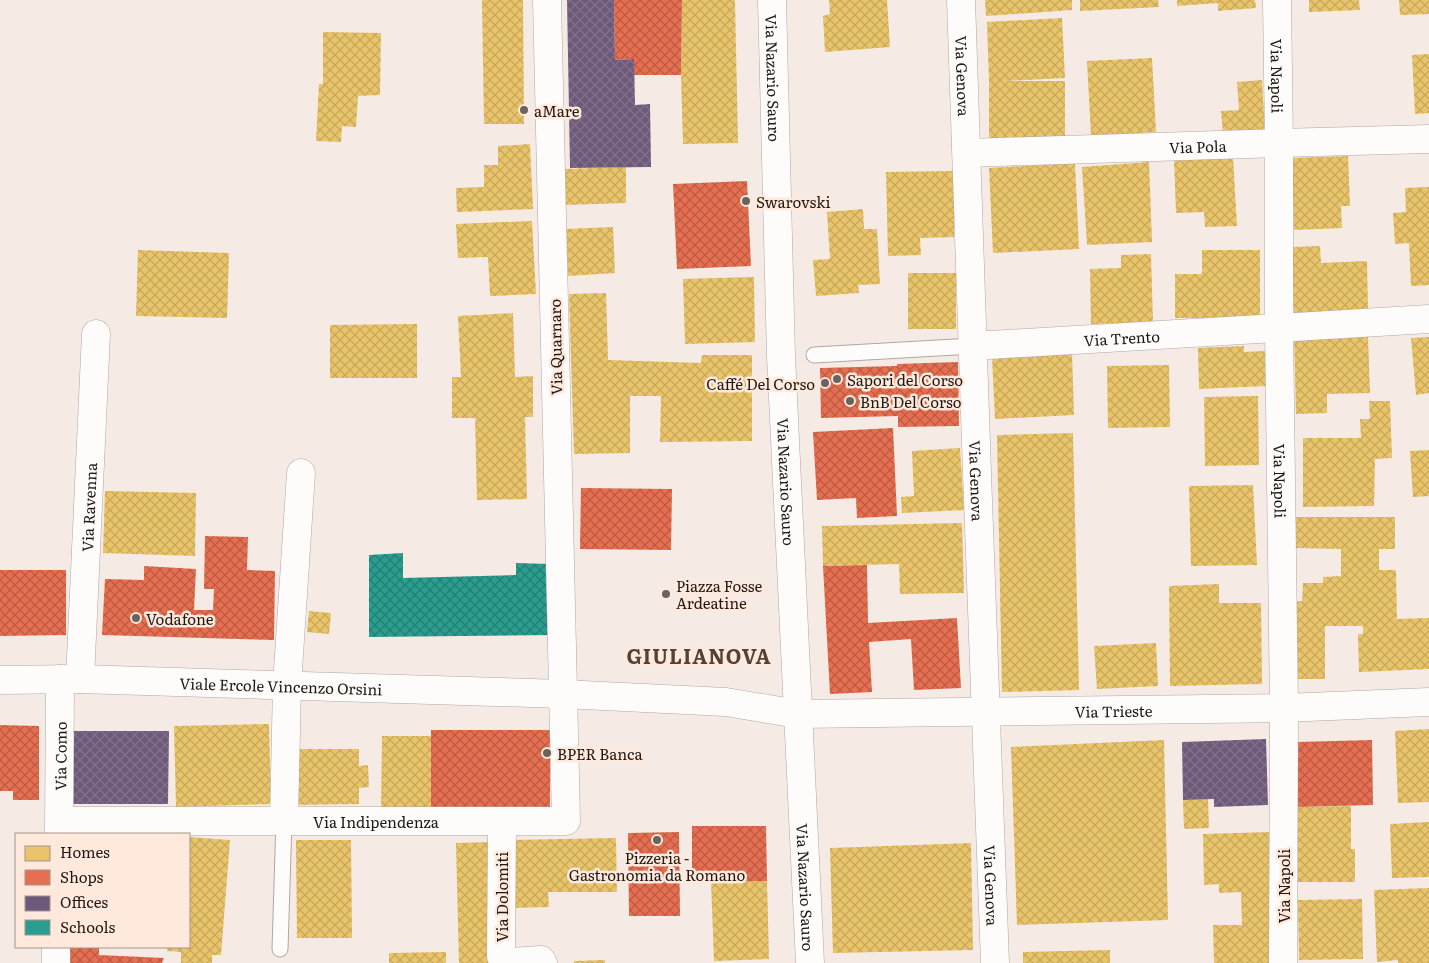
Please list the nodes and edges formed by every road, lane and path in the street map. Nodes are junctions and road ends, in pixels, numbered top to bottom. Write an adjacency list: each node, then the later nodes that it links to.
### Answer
1 (547, 0): 17 (street, Via Quarnaro)
2 (772, 0): 21 (street, Via Nazario Sauro)
3 (962, 0): 7 (street, Via Genova)
4 (1277, 0): 6 (street, Via Napoli)
5 (1429, 139): 6 (street, Via Pola)
6 (1279, 142): 7 (street, Via Pola); 9 (street, Via Napoli)
7 (967, 153): 11 (street, Via Genova)
8 (1429, 319): 9 (street, Via Trento)
9 (1279, 328): 11 (street, Via Trento); 19 (street, Via Napoli)
10 (96, 334): 14 (street, Via Ravenna)
11 (973, 346): 12 (lane, Via Trento); 20 (street, Via Genova)
12 (814, 355)
13 (301, 473): 16 (street)
14 (70, 679): 15 (street, Viale Ercole Vincenzo Orsini); 16 (street, Viale Ercole Vincenzo Orsini); 24 (street, Via Como)
15 (0, 680)
16 (287, 685): 17 (street, Viale Ercole Vincenzo Orsini); 22 (street)
17 (562, 694): 21 (street, Via Trieste); 23 (street, Via Indipendenza)
18 (1429, 702): 19 (street, Via Trieste)
19 (1284, 708): 20 (street, Via Trieste); 31 (street, Via Napoli)
20 (986, 712): 21 (street, Via Trieste); 30 (street, Via Genova)
21 (798, 714): 29 (street, Via Nazario Sauro)
22 (284, 821): 23 (street, Via Indipendenza); 24 (street, Via Indipendenza); 26 (lane)
23 (502, 822): 28 (street, Via Dolomiti)
24 (59, 827)
25 (56, 948): 27 (street)
26 (280, 949)
27 (56, 963)
28 (543, 963)
29 (810, 963)
30 (995, 963)
31 (1283, 963)

